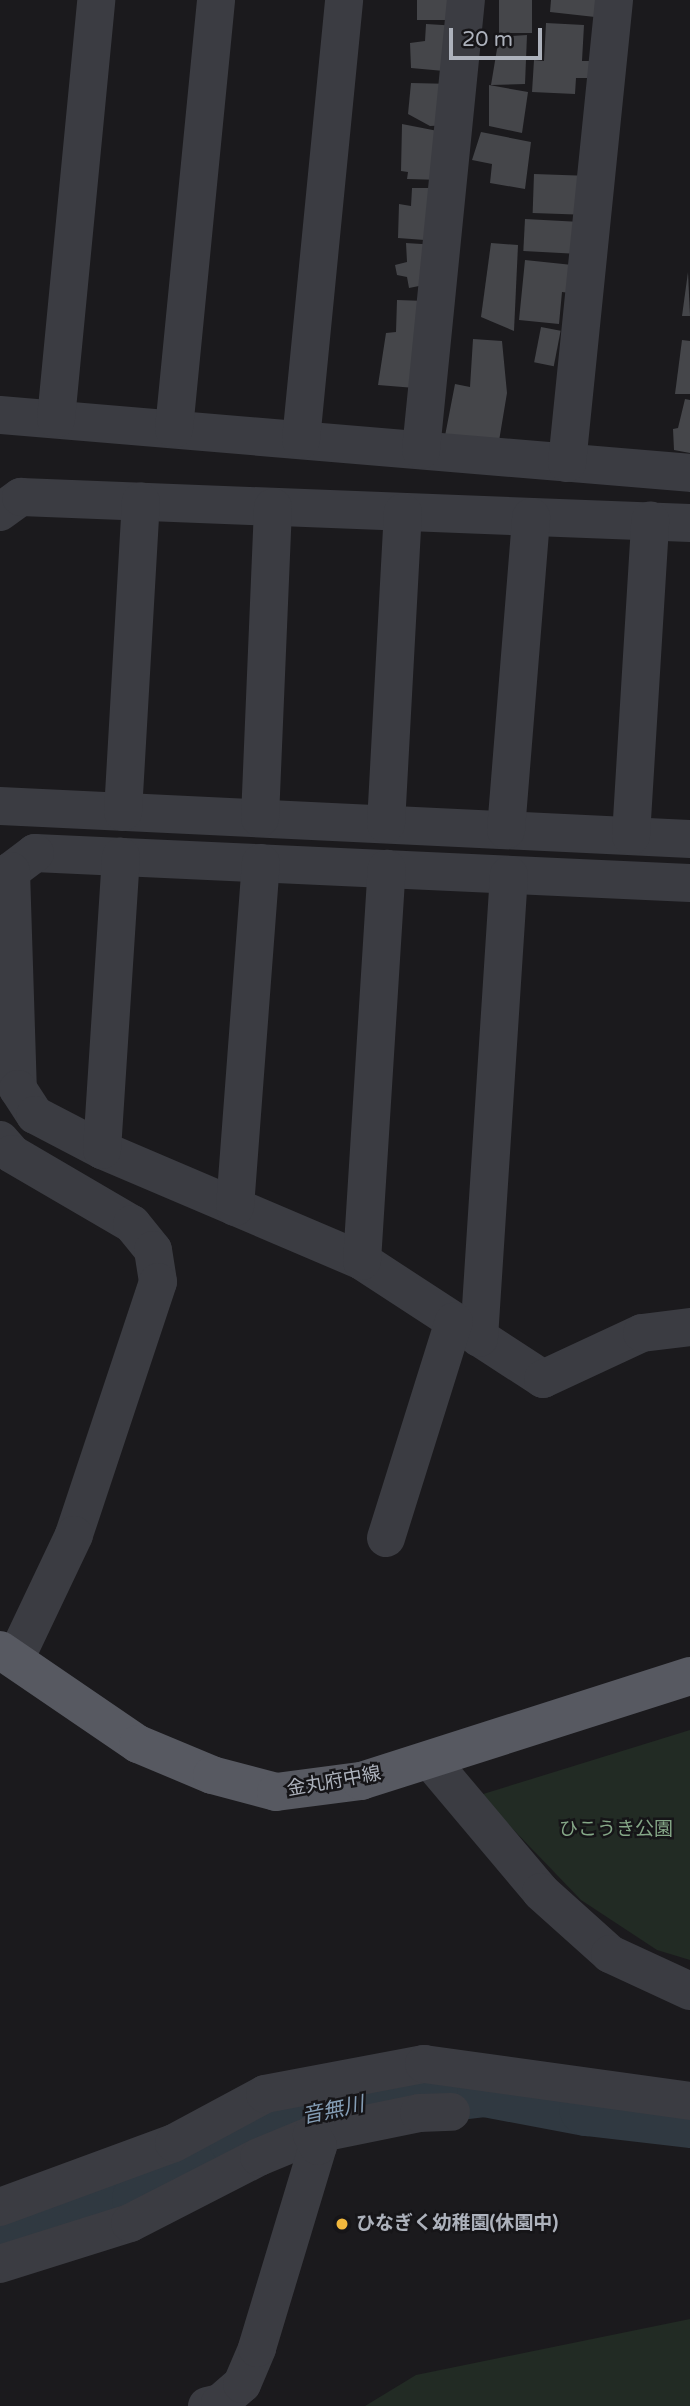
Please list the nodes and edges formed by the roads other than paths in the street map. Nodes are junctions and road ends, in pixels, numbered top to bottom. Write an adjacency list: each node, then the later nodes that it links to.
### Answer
1 (96, 0): 7 (street)
2 (216, 0): 8 (street)
3 (344, 0): 9 (street)
4 (466, 0): 10 (street)
5 (614, 0): 11 (street)
6 (0, 415): 7 (street)
7 (56, 419): 8 (street)
8 (174, 429): 9 (street)
9 (301, 440): 10 (street)
10 (421, 450): 11 (street)
11 (567, 463): 12 (street)
12 (690, 473)
13 (141, 502): 14 (street); 15 (street); 21 (street)
14 (273, 507): 16 (street); 22 (street)
15 (0, 512)
16 (403, 512): 17 (street); 23 (street)
17 (531, 517): 18 (street); 24 (street)
18 (650, 521): 19 (street); 25 (street)
19 (690, 523)
20 (0, 806): 21 (street)
21 (122, 811): 22 (street)
22 (260, 818): 23 (street)
23 (386, 824): 24 (street)
24 (506, 830): 25 (street)
25 (631, 836): 26 (street)
26 (690, 839)
27 (121, 857): 28 (street); 32 (street); 34 (street)
28 (261, 863): 29 (street); 35 (street)
29 (387, 869): 30 (street); 36 (street)
30 (509, 875): 31 (street); 38 (street)
31 (690, 883)
32 (7, 1040): 34 (street)
33 (0, 1140): 40 (street)
34 (102, 1150): 35 (street)
35 (235, 1207): 36 (street)
36 (362, 1261): 38 (street)
37 (690, 1327): 38 (street)
38 (467, 1329): 39 (street)
39 (386, 1538)
40 (8, 1654): 42 (main road, 金丸府中線)
41 (690, 1676): 42 (main road, 金丸府中線)
42 (430, 1760): 43 (street)
43 (690, 1991)
44 (690, 2101): 47 (street)
45 (451, 2112): 46 (street)
46 (312, 2135): 48 (street); 49 (street)
47 (0, 2207)
48 (0, 2264)
49 (207, 2406)

